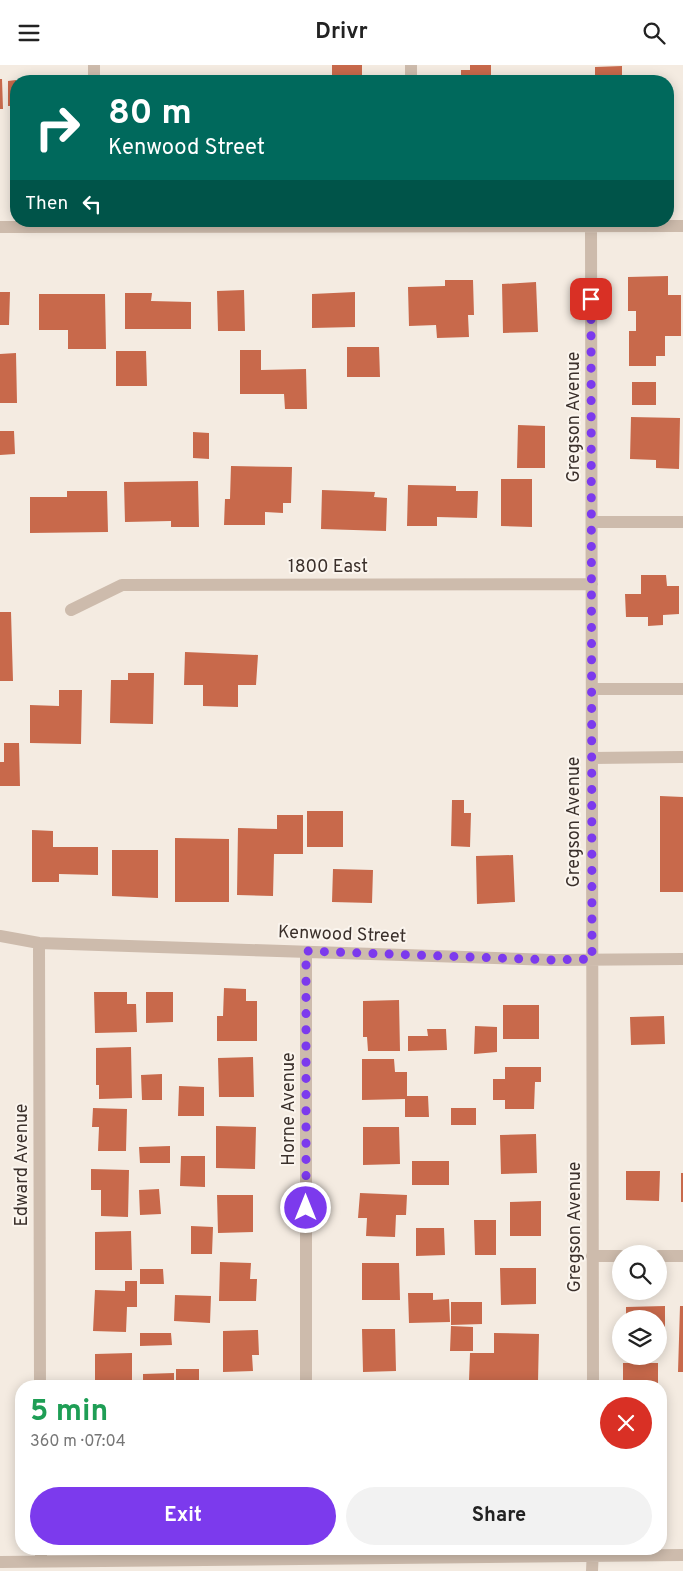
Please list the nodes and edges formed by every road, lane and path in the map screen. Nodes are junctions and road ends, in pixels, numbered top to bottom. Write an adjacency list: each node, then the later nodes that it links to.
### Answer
1 (591, 227): 2 (street, Gregson Avenue)
2 (592, 522): 3 (street); 4 (street, Gregson Avenue)
3 (683, 522)
4 (592, 585): 5 (street, 1800 East); 6 (street, Gregson Avenue)
5 (71, 610)
6 (592, 689): 7 (street); 9 (street, Gregson Avenue)
7 (683, 689)
8 (683, 757): 9 (street)
9 (592, 758): 13 (street, Gregson Avenue)
10 (0, 936): 11 (street, Kenwood Street)
11 (40, 943): 12 (street, Kenwood Street); 19 (street, Edward Avenue)
12 (306, 951): 13 (street, Kenwood Street); 20 (street, Horne Avenue)
13 (592, 959): 14 (street, Kenwood Street); 15 (street, Gregson Avenue)
14 (683, 959)
15 (592, 1256): 16 (street); 21 (street, Gregson Avenue)
16 (612, 1256)
17 (667, 1256): 18 (street)
18 (683, 1256)
19 (40, 1380)
20 (306, 1380)
21 (592, 1380)
22 (667, 1554): 25 (street)
23 (41, 1555): 26 (street)
24 (593, 1555): 27 (street)
25 (683, 1555)
26 (0, 1562)
27 (592, 1571)

